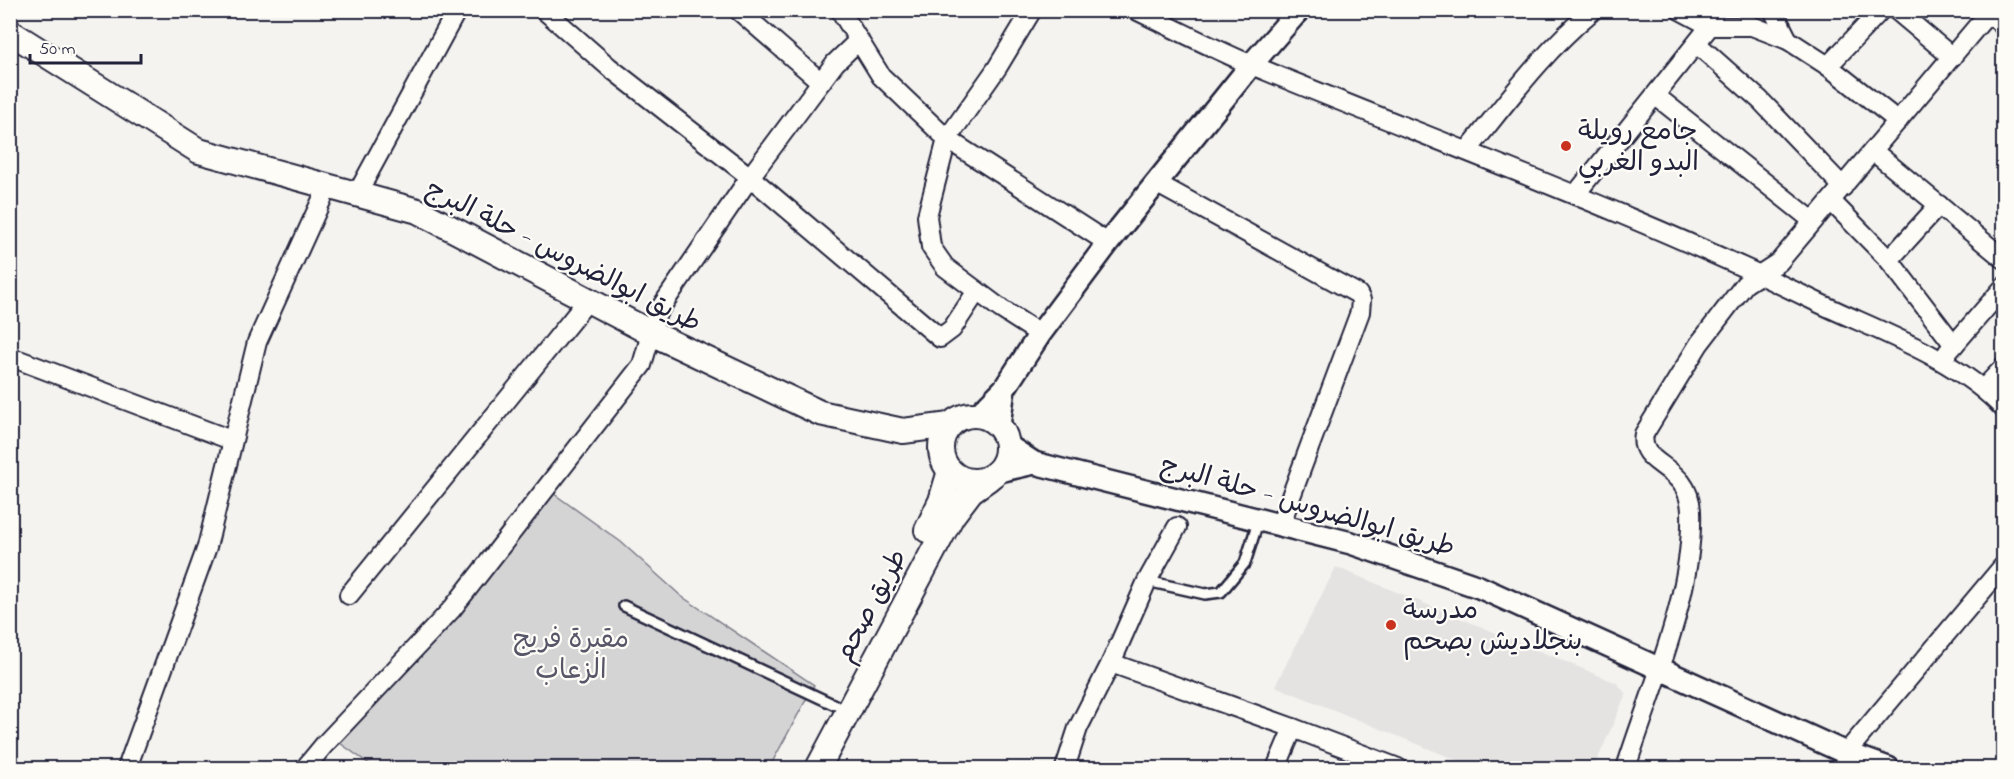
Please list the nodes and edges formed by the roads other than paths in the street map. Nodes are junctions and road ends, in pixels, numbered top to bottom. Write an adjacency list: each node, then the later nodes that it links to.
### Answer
1 (457, 10): 32 (street)
2 (544, 10): 29 (street)
3 (738, 10): 23 (street)
4 (840, 10): 17 (street)
5 (1032, 10): 26 (street)
6 (1136, 10): 21 (street)
7 (1299, 10): 21 (street)
8 (1680, 10): 14 (street)
9 (1773, 10): 18 (street)
10 (1881, 10): 22 (street)
11 (1896, 10): 20 (street)
12 (1591, 11): 27 (street)
13 (1988, 12): 15 (street); 20 (street)
14 (1710, 26): 18 (street); 19 (street)
15 (2004, 26)
16 (10, 32): 31 (main road, طريق ابوالضروس - حلة البرج)
17 (859, 40): 23 (street); 26 (street)
18 (1788, 40): 22 (street)
19 (1697, 44): 24 (street); 33 (street)
20 (1952, 57): 25 (street)
21 (1251, 65): 27 (street); 30 (street)
22 (1828, 66): 25 (street)
23 (821, 82): 29 (street)
24 (1656, 96): 34 (street); 36 (street)
25 (1898, 121): 28 (street)
26 (946, 139): 37 (street); 42 (street)
27 (1467, 151): 34 (street)
28 (1873, 151): 33 (street); 35 (street)
29 (750, 177): 42 (street); 44 (street)
30 (1156, 183): 37 (street); 60 (street)
31 (328, 186): 32 (main road, طريق ابوالضروس - حلة البرج); 55 (street)
32 (357, 194): 43 (main road, طريق ابوالضروس - حلة البرج)
33 (1837, 194): 36 (street); 39 (street)
34 (1575, 195): 40 (street)
35 (1939, 206): 38 (street); 39 (street)
36 (1813, 221): 40 (street)
37 (1108, 243): 45 (street)
38 (2004, 259)
39 (1889, 260): 46 (street)
40 (1761, 274): 48 (street); 67 (street)
41 (2004, 286): 46 (street)
42 (976, 291): 45 (street)
43 (588, 300): 44 (main road, طريق ابوالضروس - حلة البرج); 64 (street)
44 (651, 333): 54 (main road, طريق ابوالضروس - حلة البرج); 72 (street)
45 (1040, 334): 53 (street)
46 (1954, 345): 48 (street)
47 (19, 360): 55 (street)
48 (1940, 361): 50 (street)
49 (2004, 367): 50 (street)
50 (1984, 388): 51 (street)
51 (2004, 409)
52 (950, 425): 53 (main road); 54 (main road, طريق ابوالضروس - حلة البرج); 56 (main road)
53 (995, 428): 57 (street, طريق ابوالضروس - حلة البرج); 58 (main road)
54 (903, 431): 56 (main road, طريق ابوالضروس - حلة البرج)
55 (231, 441): 71 (street)
56 (945, 462): 58 (main road); 68 (main road, طريق صحم)
57 (1034, 463): 58 (street, طريق ابوالضروس - حلة البرج); 59 (street, طريق ابوالضروس - حلة البرج)
58 (994, 475): 74 (main road, طريق صحم)
59 (1260, 518): 60 (street, طريق ابوالضروس - حلة البرج); 63 (lane)
60 (1281, 523): 67 (street, طريق ابوالضروس - حلة البرج)
61 (1177, 527): 63 (street)
62 (2004, 565): 70 (street)
63 (1147, 581): 66 (street)
64 (349, 595)
65 (624, 606): 68 (lane)
66 (1111, 663): 69 (street); 75 (street)
67 (1660, 669): 70 (street, طريق ابوالضروس - حلة البرج); 78 (street)
68 (835, 705): 73 (main road, طريق صحم)
69 (1293, 728): 76 (street); 77 (street)
70 (1846, 753): 79 (street, طريق ابوالضروس - حلة البرج)
71 (127, 768)
72 (305, 768)
73 (802, 768)
74 (818, 768)
75 (1065, 768)
76 (1276, 768)
77 (1398, 768)
78 (1626, 768)
79 (1888, 768)

